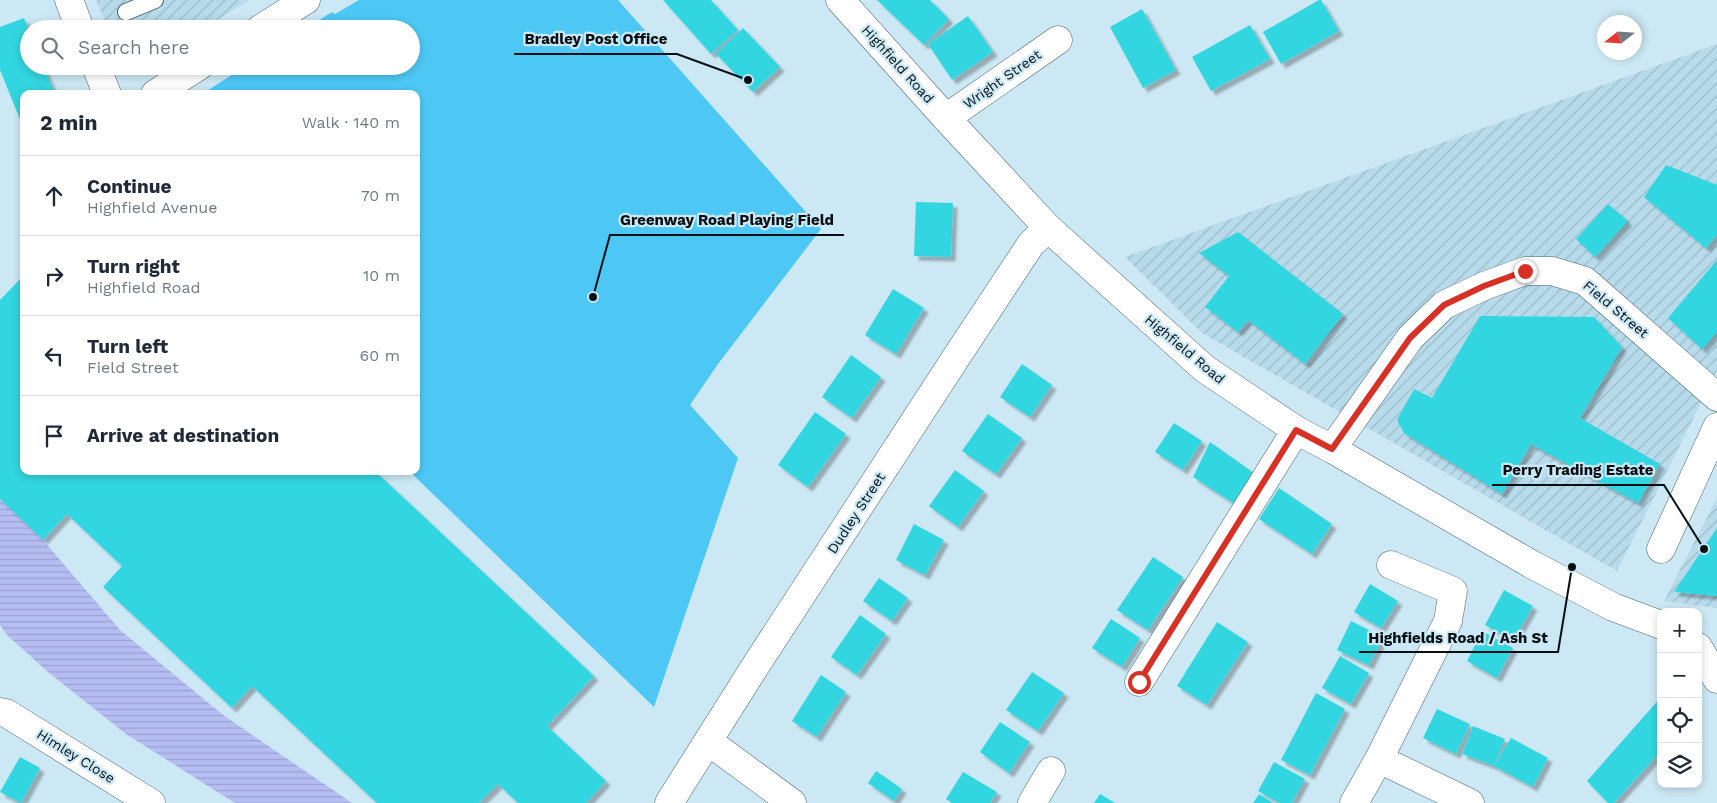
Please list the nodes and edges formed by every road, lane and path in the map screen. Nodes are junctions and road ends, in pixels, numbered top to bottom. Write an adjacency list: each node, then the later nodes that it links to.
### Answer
1 (69, 0): 6 (street)
2 (155, 0): 5 (lane)
3 (840, 0): 13 (street, Highfield Road)
4 (291, 4): 7 (street)
5 (126, 12)
6 (77, 20)
7 (271, 20)
8 (1058, 40): 13 (street, Wright Street)
9 (100, 75): 11 (street)
10 (186, 75): 12 (street)
11 (105, 90)
12 (161, 90)
13 (946, 118): 14 (street, Highfield Road)
14 (1048, 228): 17 (street, Highfield Road); 28 (street, Dudley Street)
15 (1717, 397): 18 (street, Field Street)
16 (1717, 427): 19 (street)
17 (1296, 430): 18 (street, Highfield Road); 26 (street)
18 (1332, 449): 21 (street, Highfield Road)
19 (1661, 550)
20 (1391, 565): 29 (street)
21 (1657, 623)
22 (1702, 638): 23 (street)
23 (1717, 638)
24 (1702, 653): 25 (street)
25 (1717, 679)
26 (1139, 682)
27 (0, 712): 31 (street, Himley Close)
28 (708, 741): 32 (street, Dudley Street); 33 (street)
29 (1379, 759): 35 (street); 36 (street)
30 (1050, 771): 34 (street)
31 (151, 803)
32 (669, 803)
33 (792, 803)
34 (1032, 803)
35 (1354, 803)
36 (1470, 803)

